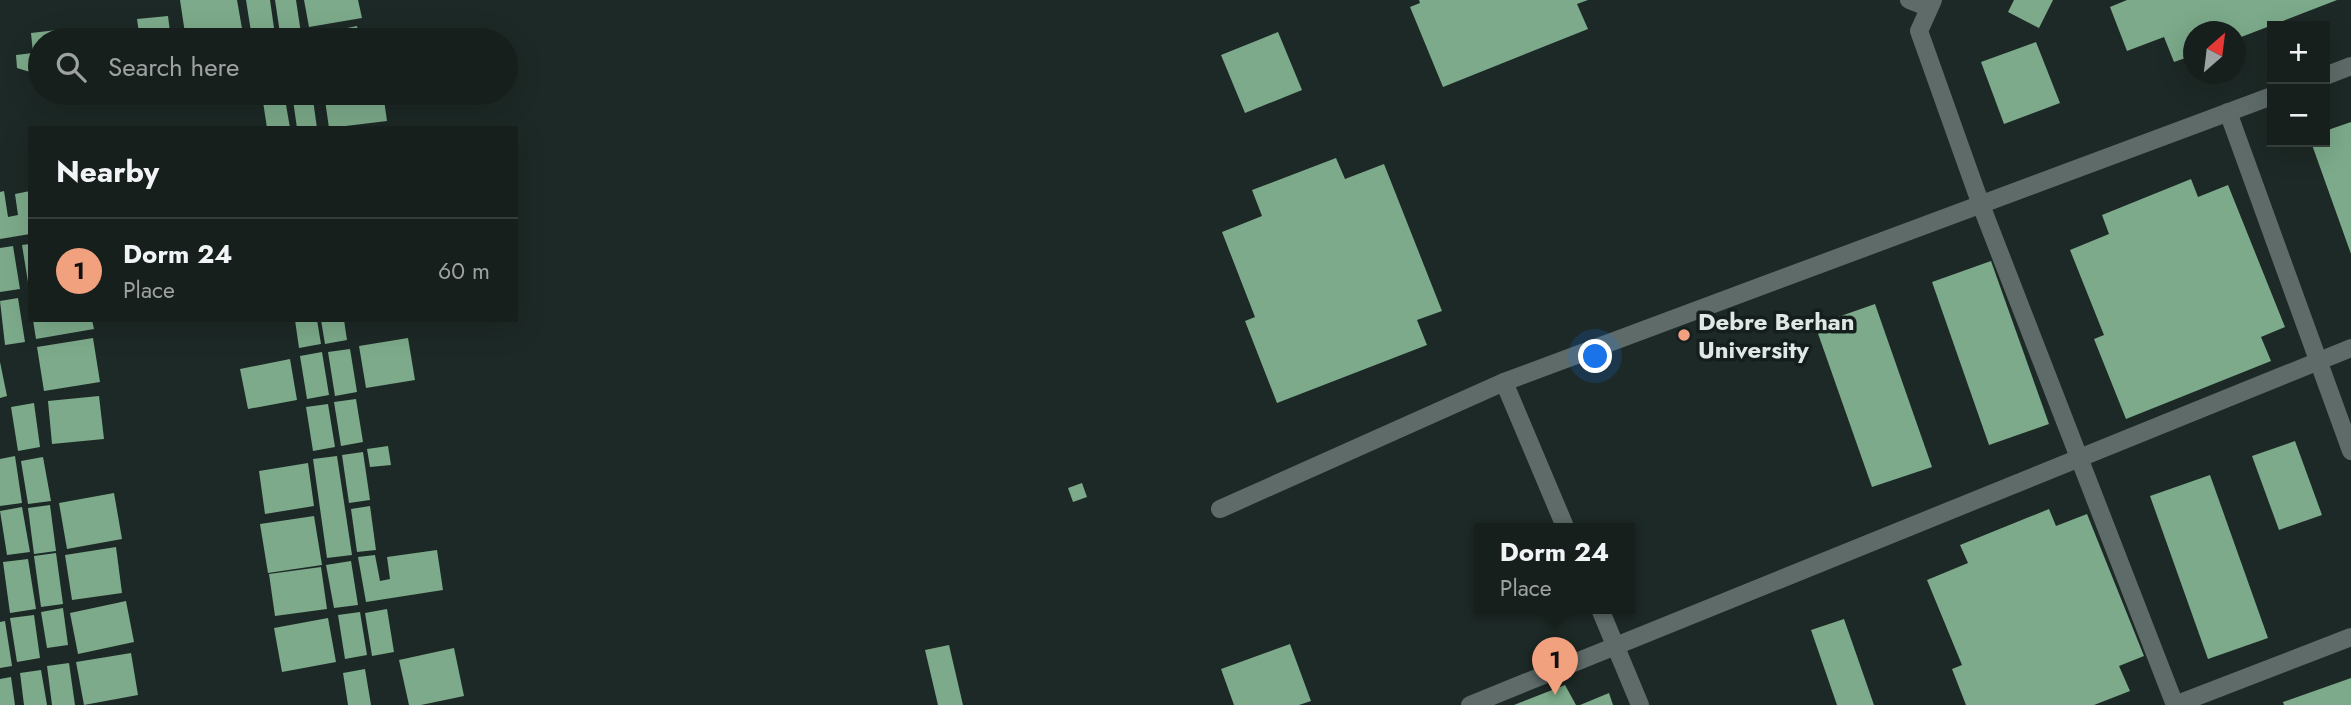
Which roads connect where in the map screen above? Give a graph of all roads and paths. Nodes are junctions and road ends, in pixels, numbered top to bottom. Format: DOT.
graph roads {
  1 [pos="1909,0"];
  2 [pos="1931,4"];
  3 [pos="2351,66"];
  4 [pos="2330,74"];
  5 [pos="2267,98"];
  6 [pos="2228,112"];
  7 [pos="1980,205"];
  8 [pos="2351,348"];
  9 [pos="2318,360"];
  10 [pos="1504,382"];
  11 [pos="2351,451"];
  12 [pos="2079,457"];
  13 [pos="1220,509"];
  14 [pos="1563,523"];
  15 [pos="1602,614"];
  16 [pos="2351,638"];
  17 [pos="1615,646"];
  18 [pos="1470,705"];
  19 [pos="1640,705"];
  20 [pos="2175,705"];
  1 -- 2 [label="lane"];
  2 -- 7 [label="lane"];
  3 -- 4 [label="lane"];
  5 -- 6 [label="lane"];
  6 -- 7 [label="lane"];
  6 -- 9 [label="lane"];
  7 -- 10 [label="lane"];
  7 -- 12 [label="lane"];
  8 -- 9 [label="lane"];
  9 -- 11 [label="lane"];
  9 -- 12 [label="lane"];
  10 -- 13 [label="lane"];
  10 -- 14 [label="lane"];
  12 -- 17 [label="lane"];
  12 -- 20 [label="lane"];
  15 -- 17 [label="lane"];
  16 -- 20 [label="lane"];
  17 -- 18 [label="lane"];
  17 -- 19 [label="lane"];
}
